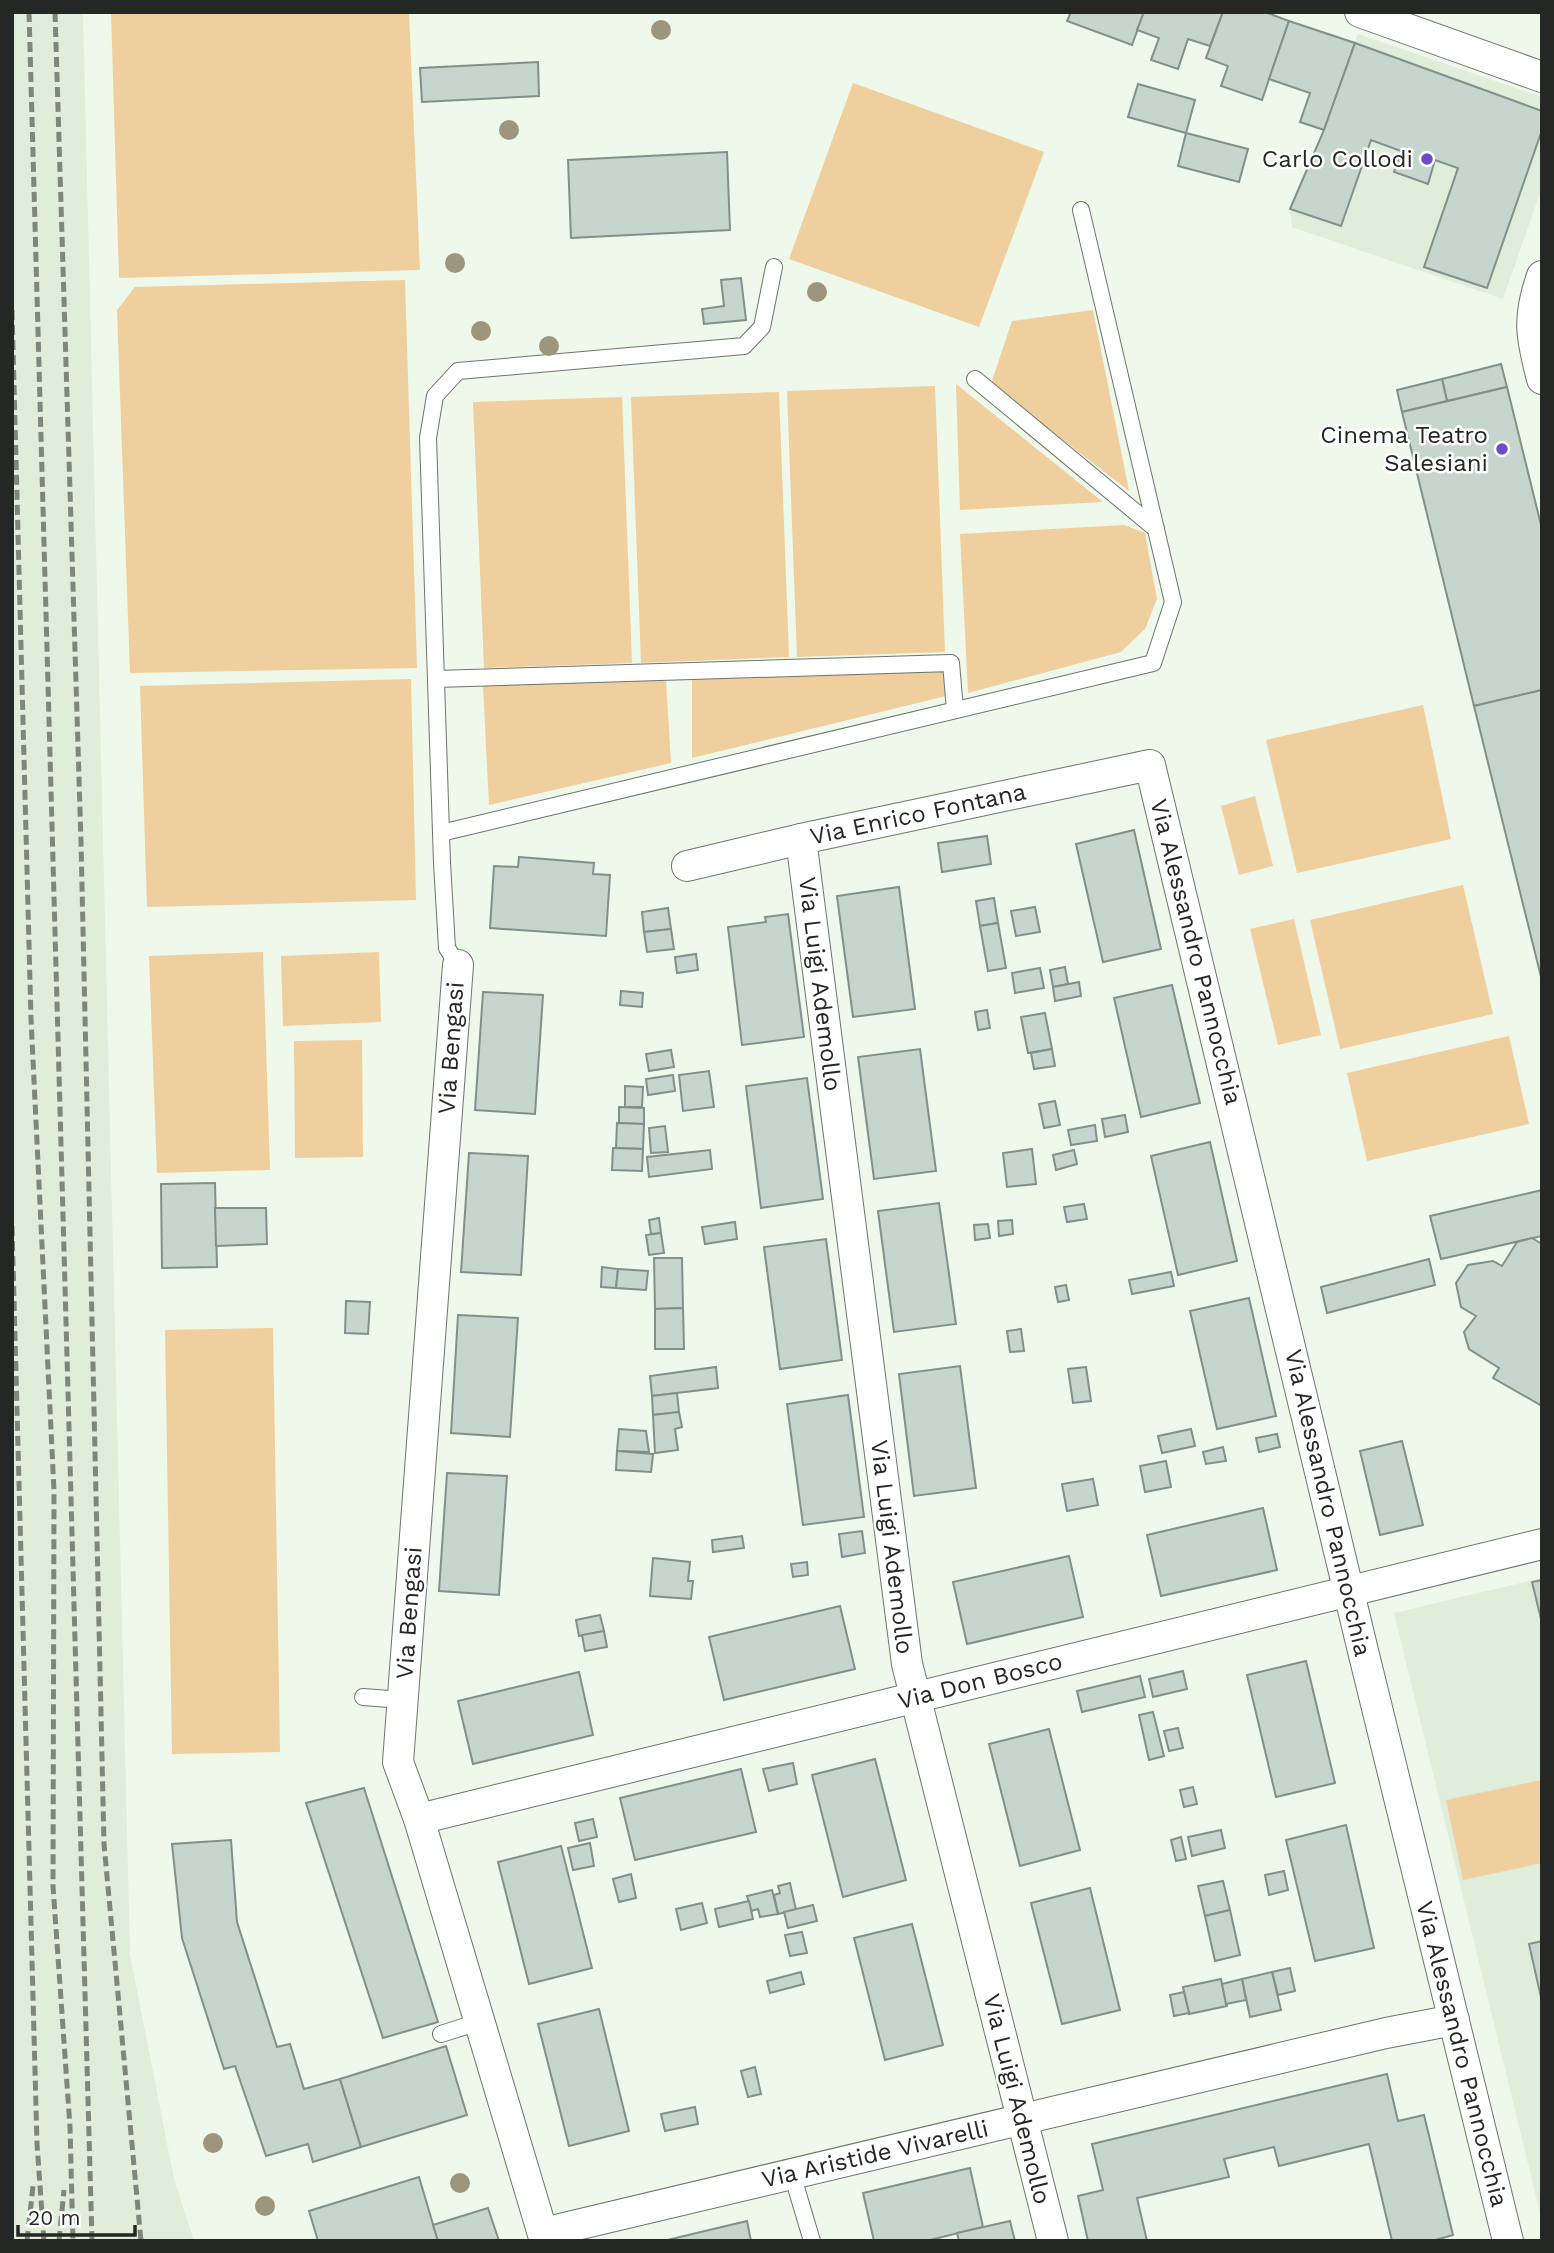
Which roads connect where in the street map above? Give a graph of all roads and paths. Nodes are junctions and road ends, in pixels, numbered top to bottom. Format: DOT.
graph roads {
  1 [pos="1360,12"];
  2 [pos="1542,78"];
  3 [pos="1082,210"];
  4 [pos="774,267"];
  5 [pos="1542,276"];
  6 [pos="975,379"];
  7 [pos="1542,379"];
  8 [pos="1156,529"];
  9 [pos="436,679"];
  10 [pos="955,710"];
  11 [pos="1150,765"];
  12 [pos="441,833"];
  13 [pos="802,839"];
  14 [pos="687,866"];
  15 [pos="458,965"];
  16 [pos="1542,1544"];
  17 [pos="1350,1591"];
  18 [pos="363,1697"];
  19 [pos="916,1697"];
  20 [pos="402,1700"];
  21 [pos="419,1819"];
  22 [pos="1454,2020"];
  23 [pos="480,2022"];
  24 [pos="441,2034"];
  25 [pos="1023,2119"];
  26 [pos="792,2174"];
  27 [pos="544,2237"];
  28 [pos="812,2241"];
  29 [pos="1053,2241"];
  30 [pos="1508,2241"];
  1 -- 2 [label="street"];
  3 -- 8 [label="lane"];
  4 -- 9 [label="lane"];
  5 -- 7 [label="street"];
  6 -- 8 [label="lane"];
  8 -- 10 [label="lane"];
  9 -- 10 [label="lane"];
  9 -- 12 [label="lane"];
  10 -- 12 [label="lane"];
  11 -- 13 [label="street, Via Enrico Fontana"];
  11 -- 17 [label="street, Via Alessandro Pannocchia"];
  12 -- 15 [label="lane"];
  13 -- 14 [label="street, Via Enrico Fontana"];
  13 -- 19 [label="street, Via Luigi Ademollo"];
  15 -- 20 [label="street, Via Bengasi"];
  16 -- 17 [label="street, Via Don Bosco"];
  17 -- 19 [label="street, Via Don Bosco"];
  17 -- 22 [label="street, Via Alessandro Pannocchia"];
  18 -- 20 [label="lane"];
  19 -- 21 [label="street, Via Don Bosco"];
  19 -- 25 [label="street, Via Luigi Ademollo"];
  20 -- 21 [label="street, Via Bengasi"];
  21 -- 23 [label="street, Via Bengasi"];
  22 -- 25 [label="street, Via Aristide Vivarelli"];
  22 -- 30 [label="street, Via Alessandro Pannocchia"];
  23 -- 24 [label="lane"];
  23 -- 27 [label="street, Via Bengasi"];
  25 -- 26 [label="street, Via Aristide Vivarelli"];
  25 -- 29 [label="street, Via Luigi Ademollo"];
  26 -- 27 [label="street, Via Aristide Vivarelli"];
  26 -- 28 [label="lane"];
}
